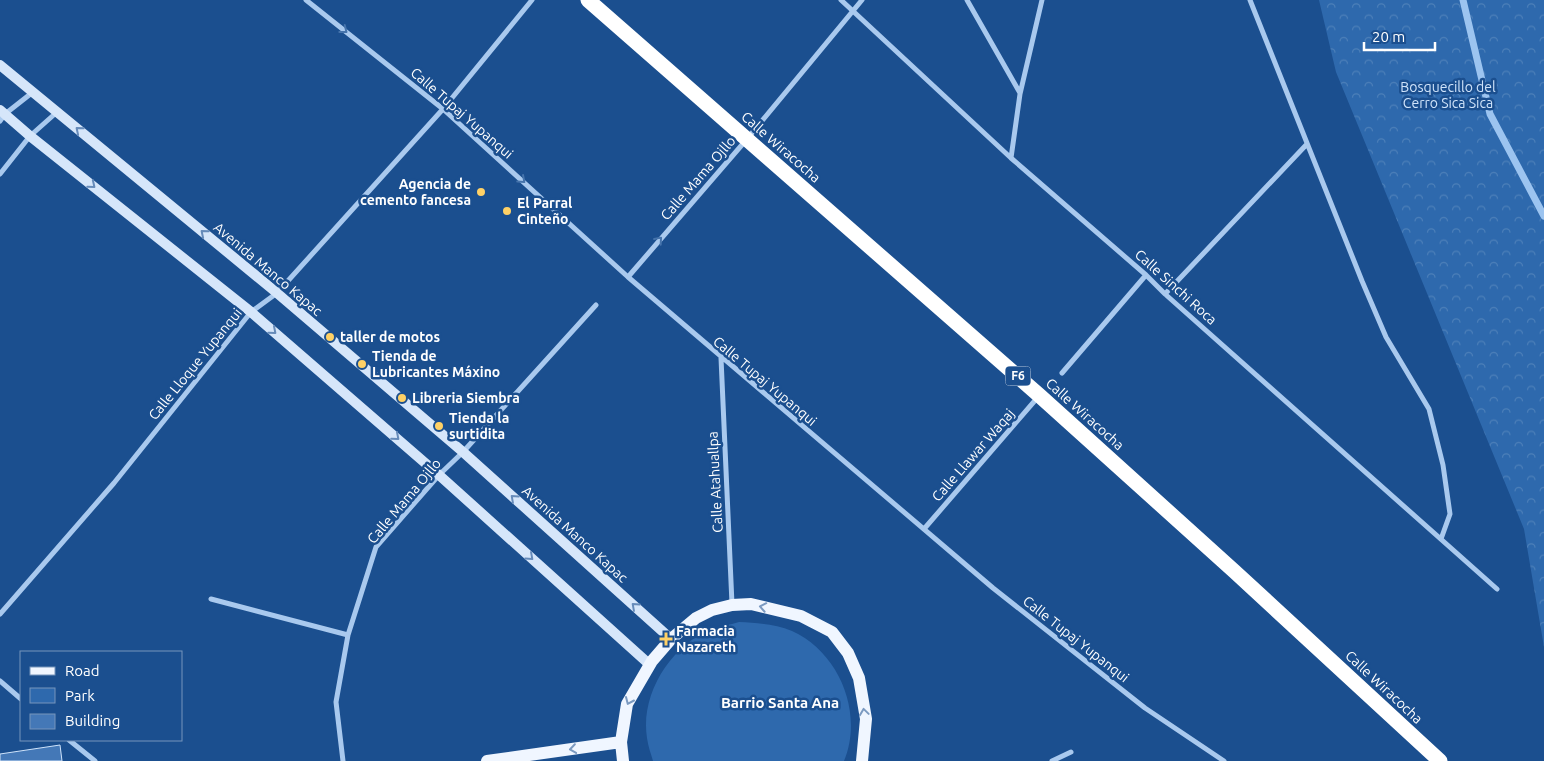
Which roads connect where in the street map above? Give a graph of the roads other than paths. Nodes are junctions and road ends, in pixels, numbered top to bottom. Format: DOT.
graph roads {
  1 [pos="306,0"];
  2 [pos="532,0"];
  3 [pos="588,0"];
  4 [pos="841,0"];
  5 [pos="862,0"];
  6 [pos="967,0"];
  7 [pos="1042,0"];
  8 [pos="1250,0"];
  9 [pos="853,11"];
  10 [pos="0,65"];
  11 [pos="33,92"];
  12 [pos="1020,94"];
  13 [pos="444,109"];
  14 [pos="58,112"];
  15 [pos="2,115"];
  16 [pos="30,136"];
  17 [pos="747,139"];
  18 [pos="1307,144"];
  19 [pos="1011,158"];
  20 [pos="0,174"];
  21 [pos="1146,275"];
  22 [pos="628,277"];
  23 [pos="277,293"];
  24 [pos="1165,294"];
  25 [pos="596,305"];
  26 [pos="251,312"];
  27 [pos="721,358"];
  28 [pos="1062,373"];
  29 [pos="1040,396"];
  30 [pos="463,452"];
  31 [pos="439,474"];
  32 [pos="924,529"];
  33 [pos="1441,539"];
  34 [pos="1497,589"];
  35 [pos="211,599"];
  36 [pos="732,605"];
  37 [pos="0,614"];
  38 [pos="348,635"];
  39 [pos="671,639"];
  40 [pos="649,664"];
  41 [pos="0,681"];
  42 [pos="20,698"];
  43 [pos="70,741"];
  44 [pos="621,742"];
  45 [pos="1071,752"];
  46 [pos="94,761"];
  47 [pos="343,761"];
  48 [pos="487,761"];
  49 [pos="624,761"];
  50 [pos="862,761"];
  51 [pos="1052,761"];
  52 [pos="1224,761"];
  53 [pos="1440,761"];
  1 -- 13 [label="street, Calle Tupaj Yupanqui, one-way"];
  2 -- 13 [label="street, Calle Lloque Yupanqui"];
  3 -- 17 [label="highway, Calle Wiracocha / F6"];
  4 -- 9 [label="street, Calle Sinchi Roca"];
  5 -- 9 [label="street, Calle Mama Ojllo"];
  6 -- 12 [label="street"];
  7 -- 12 [label="street"];
  8 -- 18 [label="street"];
  9 -- 17 [label="street, Calle Mama Ojllo"];
  9 -- 19 [label="street, Calle Sinchi Roca"];
  10 -- 11 [label="main road, Avenida Manco Kapac"];
  11 -- 14 [label="main road, Avenida Manco Kapac"];
  11 -- 15 [label="street"];
  12 -- 19 [label="street"];
  13 -- 22 [label="street, Calle Tupaj Yupanqui, one-way"];
  13 -- 23 [label="street, Calle Lloque Yupanqui"];
  14 -- 16 [label="street"];
  23 -- 14 [label="main road, Avenida Manco Kapac, one-way"];
  15 -- 16 [label="main road"];
  16 -- 20 [label="street"];
  16 -- 26 [label="main road, one-way"];
  22 -- 17 [label="street, Calle Mama Ojllo, one-way"];
  17 -- 29 [label="highway, Calle Wiracocha / F6"];
  18 -- 24 [label="street"];
  18 -- 33 [label="street"];
  19 -- 21 [label="street, Calle Sinchi Roca"];
  21 -- 24 [label="street, Calle Sinchi Roca"];
  21 -- 28 [label="street"];
  22 -- 27 [label="street, Calle Tupaj Yupanqui"];
  23 -- 26 [label="street, Calle Lloque Yupanqui"];
  23 -- 30 [label="main road, Avenida Manco Kapac"];
  24 -- 33 [label="street, Calle Sinchi Roca"];
  25 -- 30 [label="street, Calle Mama Ojllo"];
  26 -- 31 [label="main road, one-way"];
  26 -- 37 [label="street, Calle Lloque Yupanqui"];
  27 -- 32 [label="street, Calle Tupaj Yupanqui"];
  27 -- 36 [label="street, Calle Atahuallpa"];
  29 -- 32 [label="street, Calle Llawar Waqaj"];
  29 -- 53 [label="highway, Calle Wiracocha / F6"];
  30 -- 31 [label="street, Calle Mama Ojllo"];
  39 -- 30 [label="main road, Avenida Manco Kapac, one-way"];
  31 -- 38 [label="street, Calle Mama Ojllo"];
  31 -- 40 [label="main road, one-way"];
  32 -- 52 [label="street, Calle Tupaj Yupanqui"];
  33 -- 34 [label="street, Calle Sinchi Roca"];
  35 -- 38 [label="street"];
  36 -- 39 [label="main road"];
  50 -- 36 [label="main road, one-way"];
  38 -- 47 [label="street, Calle Mama Ojllo"];
  39 -- 40 [label="main road"];
  40 -- 44 [label="main road, one-way"];
  41 -- 42 [label="street"];
  43 -- 46 [label="street"];
  44 -- 48 [label="main road, one-way"];
  44 -- 49 [label="main road"];
  45 -- 51 [label="street"];
}
